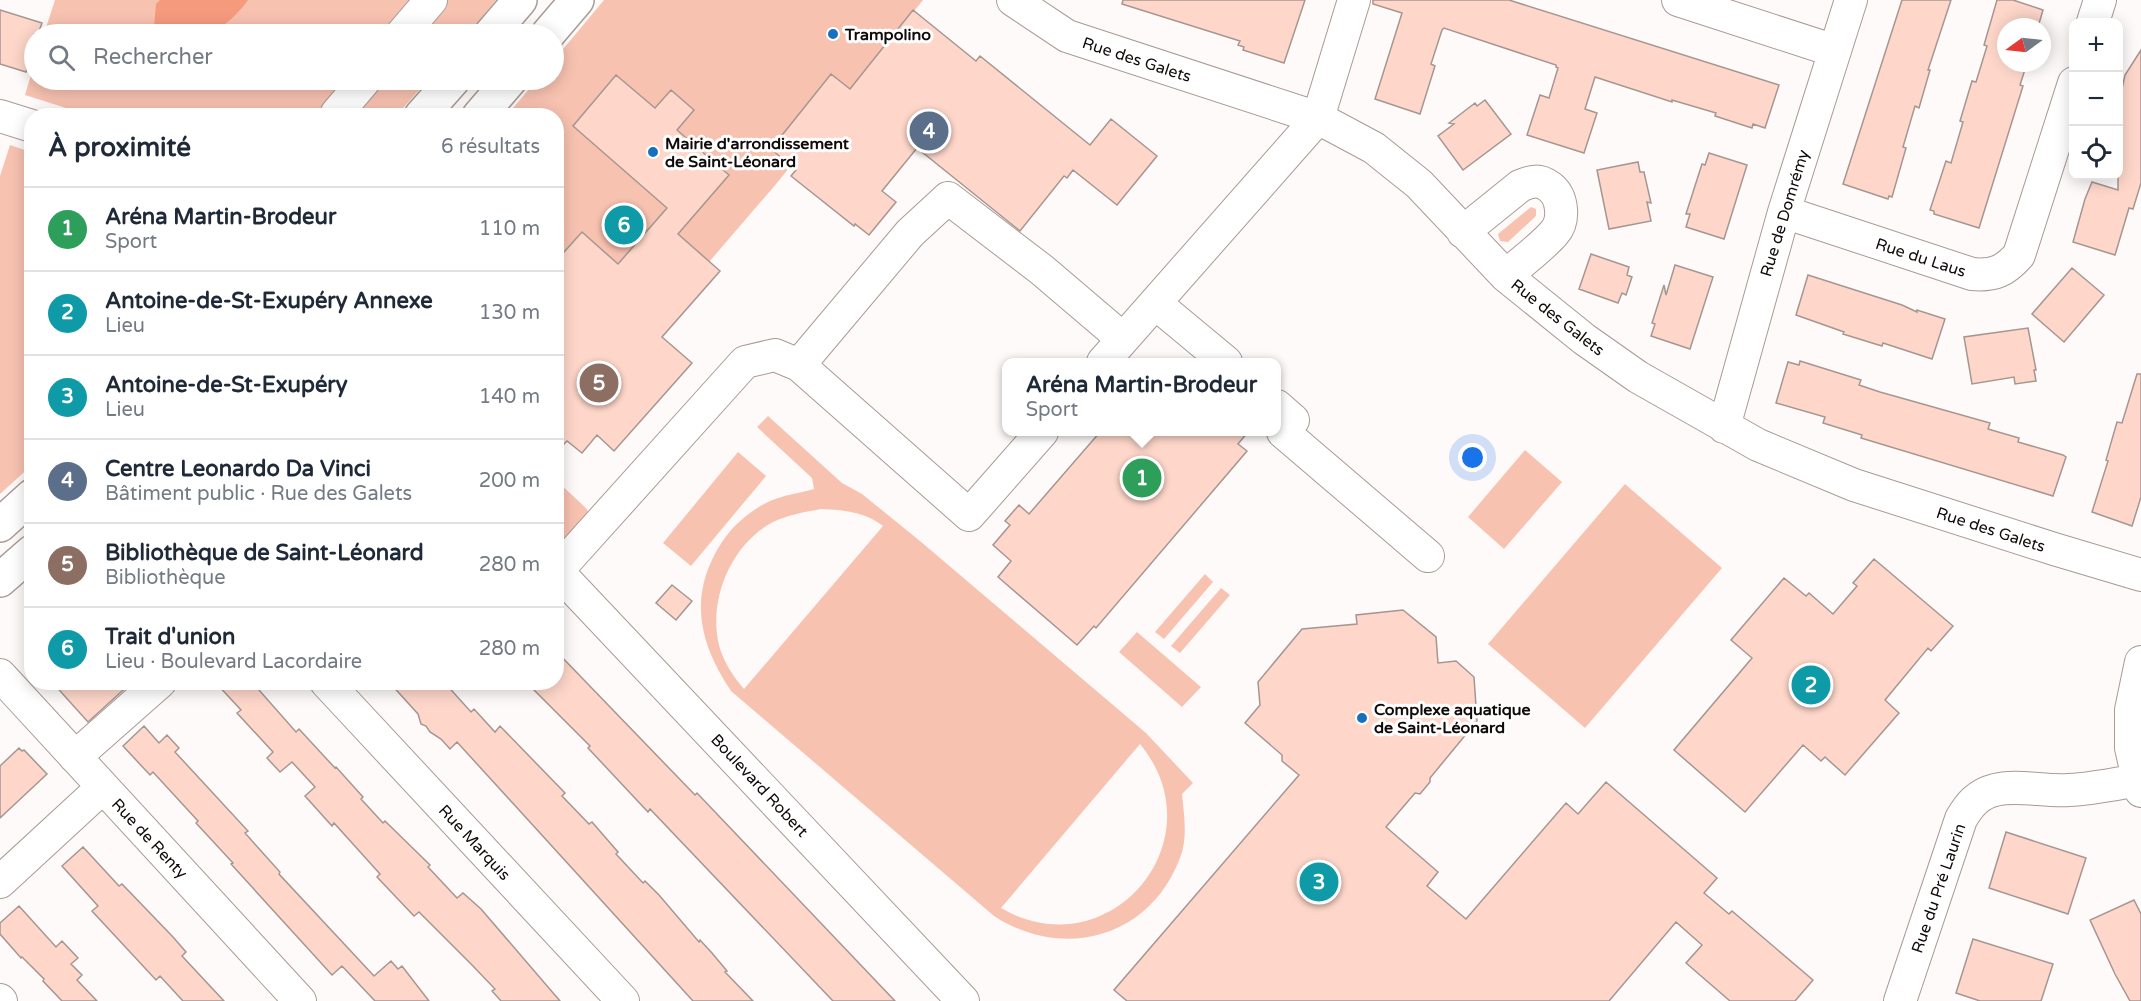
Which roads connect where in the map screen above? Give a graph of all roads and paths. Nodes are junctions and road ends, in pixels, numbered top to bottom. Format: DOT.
graph roads {
  1 [pos="431,0"];
  2 [pos="520,0"];
  3 [pos="577,0"];
  4 [pos="1013,0"];
  5 [pos="1354,0"];
  6 [pos="1678,0"];
  7 [pos="1851,0"];
  8 [pos="2100,0"];
  9 [pos="2094,18"];
  10 [pos="411,24"];
  11 [pos="500,24"];
  12 [pos="557,24"];
  13 [pos="1835,51"];
  14 [pos="357,90"];
  15 [pos="444,90"];
  16 [pos="501,90"];
  17 [pos="2069,96"];
  18 [pos="341,108"];
  19 [pos="428,108"];
  20 [pos="486,108"];
  21 [pos="0,116"];
  22 [pos="1318,118"];
  23 [pos="24,124"];
  24 [pos="1784,212"];
  25 [pos="1464,232"];
  26 [pos="1506,276"];
  27 [pos="1155,303"];
  28 [pos="1123,339"];
  29 [pos="1107,358"];
  30 [pos="1220,358"];
  31 [pos="799,365"];
  32 [pos="1281,410"];
  33 [pos="1724,427"];
  34 [pos="1038,436"];
  35 [pos="24,503"];
  36 [pos="0,525"];
  37 [pos="1428,556"];
  38 [pos="24,559"];
  39 [pos="564,562"];
  40 [pos="2141,575"];
  41 [pos="564,577"];
  42 [pos="0,580"];
  43 [pos="2141,663"];
  44 [pos="0,675"];
  45 [pos="151,690"];
  46 [pos="333,690"];
  47 [pos="75,757"];
  48 [pos="2139,785"];
  49 [pos="103,786"];
  50 [pos="0,882"];
  51 [pos="300,1001"];
  52 [pos="623,1001"];
  53 [pos="963,1001"];
  54 [pos="1900,1001"];
  1 -- 10 [label="street"];
  2 -- 11 [label="main road"];
  3 -- 12 [label="main road"];
  4 -- 22 [label="street, Rue des Galets"];
  5 -- 22 [label="street"];
  6 -- 13 [label="street"];
  7 -- 13 [label="street, Rue de Domrémy"];
  8 -- 9 [label="street"];
  13 -- 24 [label="street, Rue de Domrémy"];
  14 -- 18 [label="street"];
  15 -- 19 [label="main road"];
  16 -- 20 [label="main road"];
  17 -- 24 [label="street, Rue du Laus"];
  21 -- 23 [label="street"];
  22 -- 25 [label="street, Rue des Galets"];
  22 -- 27 [label="street"];
  24 -- 33 [label="street, Rue de Domrémy"];
  25 -- 26 [label="street, Rue des Galets"];
  25 -- 26 [label="street"];
  26 -- 33 [label="street, Rue des Galets"];
  27 -- 28 [label="street"];
  27 -- 30 [label="street"];
  28 -- 29 [label="street"];
  28 -- 31 [label="street"];
  31 -- 34 [label="street"];
  31 -- 39 [label="street"];
  32 -- 37 [label="street"];
  33 -- 40 [label="street, Rue des Galets"];
  35 -- 36 [label="main road"];
  38 -- 42 [label="main road"];
  41 -- 53 [label="street, Boulevard Robert"];
  43 -- 48 [label="street"];
  44 -- 47 [label="street, Rue de Renty"];
  45 -- 47 [label="street"];
  46 -- 52 [label="street, Rue Marquis"];
  47 -- 49 [label="street, Rue de Renty"];
  48 -- 54 [label="street, Rue du Pré Laurin"];
  49 -- 50 [label="street"];
  49 -- 51 [label="street, Rue de Renty"];
}
